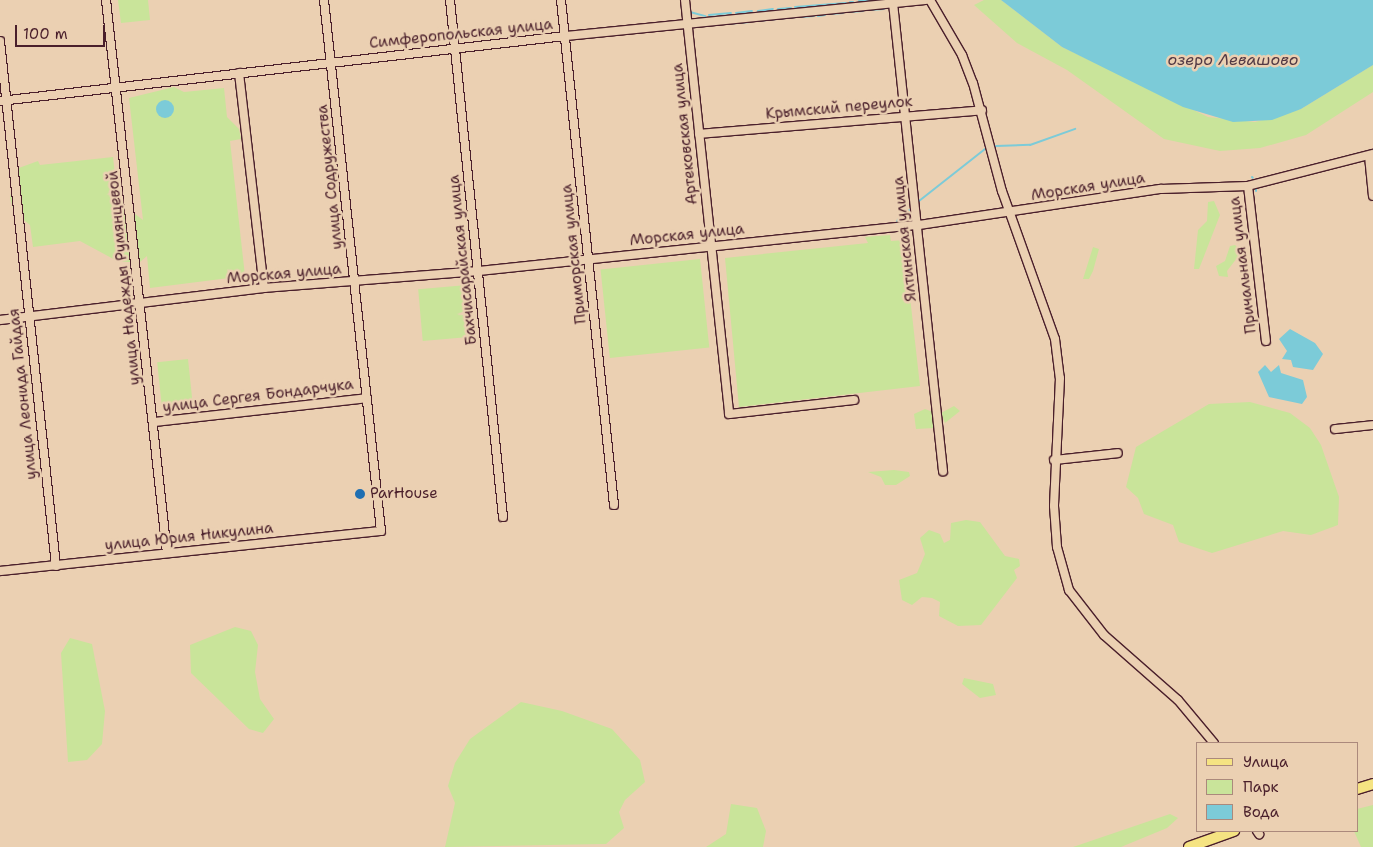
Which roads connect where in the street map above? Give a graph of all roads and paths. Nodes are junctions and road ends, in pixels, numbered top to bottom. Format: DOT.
graph roads {
  1 [pos="106,0"];
  2 [pos="324,0"];
  3 [pos="450,0"];
  4 [pos="561,0"];
  5 [pos="685,0"];
  6 [pos="926,0"];
  7 [pos="930,0"];
  8 [pos="893,3"];
  9 [pos="687,23"];
  10 [pos="565,36"];
  11 [pos="0,41"];
  12 [pos="455,49"];
  13 [pos="330,62"];
  14 [pos="239,73"];
  15 [pos="116,86"];
  16 [pos="3,101"];
  17 [pos="982,110"];
  18 [pos="904,116"];
  19 [pos="700,134"];
  20 [pos="1371,155"];
  21 [pos="1248,186"];
  22 [pos="1373,196"];
  23 [pos="1010,214"];
  24 [pos="919,225"];
  25 [pos="711,247"];
  26 [pos="589,259"];
  27 [pos="478,271"];
  28 [pos="355,282"];
  29 [pos="264,288"];
  30 [pos="140,302"];
  31 [pos="29,317"];
  32 [pos="0,320"];
  33 [pos="1266,341"];
  34 [pos="367,398"];
  35 [pos="854,400"];
  36 [pos="154,422"];
  37 [pos="1373,426"];
  38 [pos="1335,429"];
  39 [pos="1118,453"];
  40 [pos="1054,460"];
  41 [pos="943,471"];
  42 [pos="614,505"];
  43 [pos="503,517"];
  44 [pos="381,531"];
  45 [pos="167,553"];
  46 [pos="56,566"];
  47 [pos="0,571"];
  48 [pos="1213,742"];
  49 [pos="1373,784"];
  50 [pos="1358,789"];
  51 [pos="1231,832"];
  52 [pos="1189,847"];
  1 -- 15 [label="street, улица Надежды Румянцевой"];
  2 -- 13 [label="street, улица Содружества"];
  3 -- 12 [label="street, Бахчисарайская улица"];
  4 -- 10 [label="street, Приморская улица"];
  5 -- 9 [label="street, Артековская улица"];
  6 -- 8 [label="street, Симферопольская улица"];
  7 -- 17 [label="street"];
  8 -- 9 [label="street, Симферопольская улица"];
  8 -- 18 [label="street, Ялтинская улица"];
  9 -- 10 [label="street, Симферопольская улица"];
  9 -- 19 [label="street, Артековская улица"];
  10 -- 12 [label="street, Симферопольская улица"];
  10 -- 26 [label="street, Приморская улица"];
  11 -- 16 [label="street, улица Леонида Гайдая"];
  12 -- 13 [label="street, Симферопольская улица"];
  12 -- 27 [label="street, Бахчисарайская улица"];
  13 -- 14 [label="street, Симферопольская улица"];
  13 -- 28 [label="street, улица Содружества"];
  14 -- 15 [label="street, Симферопольская улица"];
  14 -- 29 [label="street"];
  15 -- 16 [label="street, Симферопольская улица"];
  15 -- 30 [label="street, улица Надежды Румянцевой"];
  16 -- 31 [label="street, улица Леонида Гайдая"];
  17 -- 18 [label="street, Крымский переулок"];
  17 -- 23 [label="street"];
  18 -- 19 [label="street, Крымский переулок"];
  18 -- 24 [label="street, Ялтинская улица"];
  19 -- 25 [label="street, Артековская улица"];
  20 -- 21 [label="street, Морская улица"];
  20 -- 22 [label="street"];
  21 -- 23 [label="street, Морская улица"];
  21 -- 33 [label="street, Причальная улица"];
  23 -- 24 [label="street, Морская улица"];
  23 -- 40 [label="street"];
  24 -- 25 [label="street, Морская улица"];
  24 -- 41 [label="street, Ялтинская улица"];
  25 -- 26 [label="street, Морская улица"];
  25 -- 35 [label="street, Артековская улица"];
  26 -- 27 [label="street, Морская улица"];
  26 -- 42 [label="street, Приморская улица"];
  27 -- 28 [label="street, Морская улица"];
  27 -- 43 [label="street, Бахчисарайская улица"];
  28 -- 29 [label="street, Морская улица"];
  28 -- 34 [label="street, улица Содружества"];
  29 -- 30 [label="street, Морская улица"];
  30 -- 31 [label="street, Морская улица"];
  30 -- 36 [label="street, улица Надежды Румянцевой"];
  31 -- 32 [label="street, Морская улица"];
  31 -- 46 [label="street, улица Леонида Гайдая"];
  34 -- 36 [label="street, улица Сергея Бондарчука"];
  34 -- 44 [label="street, улица Содружества"];
  36 -- 45 [label="street, улица Надежды Румянцевой"];
  37 -- 38 [label="street"];
  39 -- 40 [label="street"];
  40 -- 48 [label="street"];
  44 -- 45 [label="street, улица Юрия Никулина"];
  45 -- 46 [label="street, улица Юрия Никулина"];
  46 -- 47 [label="street, улица Юрия Никулина"];
  49 -- 50 [label="main road"];
  51 -- 52 [label="main road"];
}
